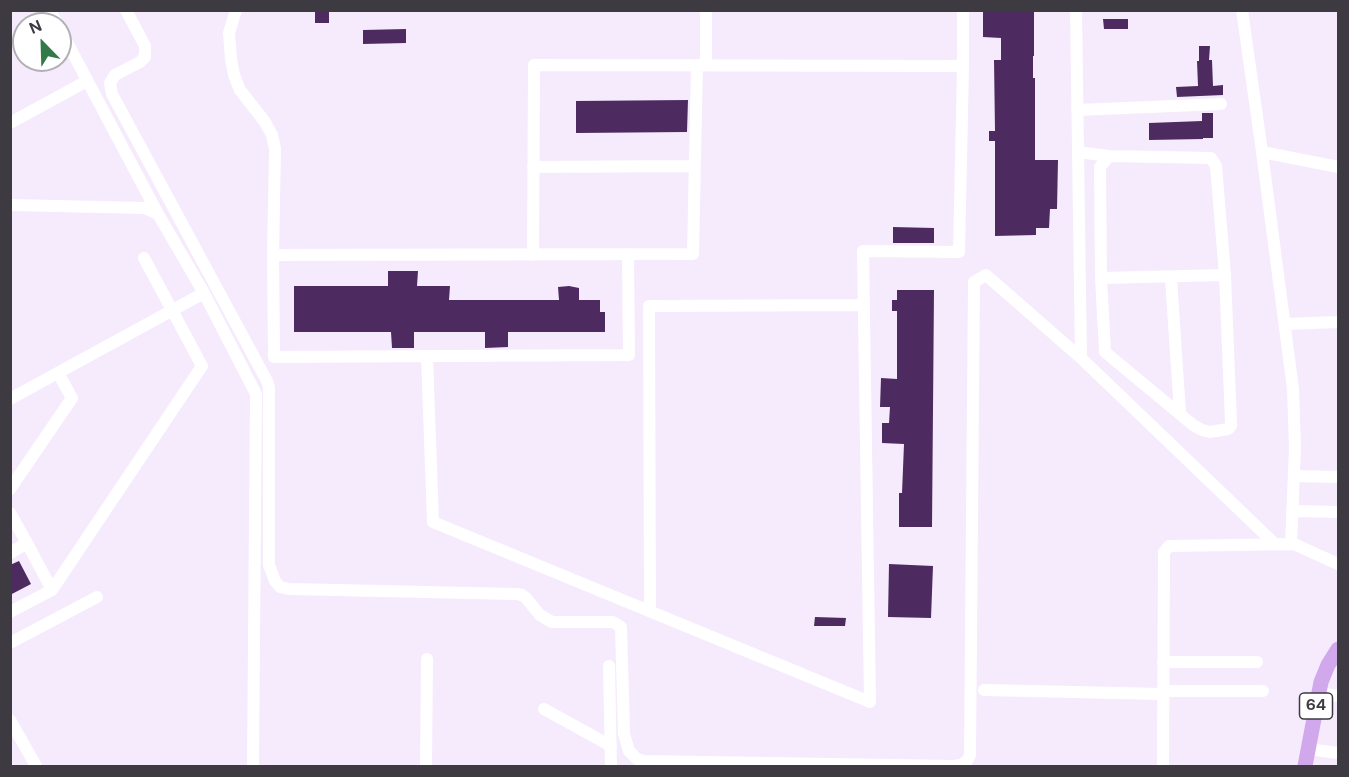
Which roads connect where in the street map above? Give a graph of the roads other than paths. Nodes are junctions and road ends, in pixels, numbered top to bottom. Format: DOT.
graph roads {
  1 [pos="126,10"];
  2 [pos="236,10"];
  3 [pos="706,10"];
  4 [pos="963,10"];
  5 [pos="1076,10"];
  6 [pos="1242,10"];
  7 [pos="72,52"];
  8 [pos="702,65"];
  9 [pos="963,66"];
  10 [pos="87,81"];
  11 [pos="1221,104"];
  12 [pos="1077,110"];
  13 [pos="10,123"];
  14 [pos="1078,152"];
  15 [pos="1262,152"];
  16 [pos="1109,156"];
  17 [pos="695,166"];
  18 [pos="533,167"];
  19 [pos="1338,167"];
  20 [pos="10,205"];
  21 [pos="158,214"];
  22 [pos="273,255"];
  23 [pos="533,255"];
  24 [pos="628,255"];
  25 [pos="144,258"];
  26 [pos="1225,275"];
  27 [pos="1101,278"];
  28 [pos="1171,278"];
  29 [pos="204,293"];
  30 [pos="864,305"];
  31 [pos="172,311"];
  32 [pos="1338,322"];
  33 [pos="1285,324"];
  34 [pos="427,356"];
  35 [pos="1081,358"];
  36 [pos="58,373"];
  37 [pos="10,399"];
  38 [pos="1180,413"];
  39 [pos="1294,476"];
  40 [pos="1338,477"];
  41 [pos="10,489"];
  42 [pos="1292,511"];
  43 [pos="1338,512"];
  44 [pos="10,513"];
  45 [pos="27,543"];
  46 [pos="1275,544"];
  47 [pos="1291,544"];
  48 [pos="10,549"];
  49 [pos="1338,564"];
  50 [pos="52,590"];
  51 [pos="97,597"];
  52 [pos="650,611"];
  53 [pos="10,612"];
  54 [pos="10,643"];
  55 [pos="1338,649"];
  56 [pos="427,659"];
  57 [pos="1163,662"];
  58 [pos="1257,662"];
  59 [pos="609,666"];
  60 [pos="1333,666"];
  61 [pos="984,690"];
  62 [pos="1163,692"];
  63 [pos="1263,692"];
  64 [pos="1318,693"];
  65 [pos="1338,696"];
  66 [pos="544,709"];
  67 [pos="10,720"];
  68 [pos="611,746"];
  69 [pos="1308,750"];
  70 [pos="1338,753"];
  71 [pos="36,766"];
  72 [pos="253,766"];
  73 [pos="258,766"];
  74 [pos="426,766"];
  75 [pos="611,766"];
  76 [pos="1163,766"];
  77 [pos="1305,766"];
  1 -- 35 [label="street"];
  2 -- 22 [label="street"];
  3 -- 8 [label="street"];
  4 -- 9 [label="street"];
  5 -- 12 [label="street"];
  6 -- 15 [label="street"];
  7 -- 10 [label="street"];
  8 -- 9 [label="street"];
  8 -- 17 [label="street"];
  8 -- 18 [label="street"];
  9 -- 30 [label="street"];
  10 -- 13 [label="street"];
  10 -- 21 [label="street"];
  11 -- 12 [label="street"];
  12 -- 14 [label="street"];
  14 -- 16 [label="street"];
  14 -- 35 [label="street"];
  15 -- 19 [label="street"];
  15 -- 33 [label="street"];
  16 -- 26 [label="street"];
  16 -- 27 [label="street"];
  17 -- 18 [label="street"];
  17 -- 24 [label="street"];
  18 -- 23 [label="street"];
  20 -- 21 [label="street"];
  21 -- 29 [label="street"];
  22 -- 23 [label="street"];
  22 -- 34 [label="street"];
  23 -- 24 [label="street"];
  24 -- 34 [label="street"];
  25 -- 31 [label="street"];
  26 -- 28 [label="street"];
  26 -- 38 [label="street"];
  27 -- 28 [label="street"];
  27 -- 38 [label="street"];
  28 -- 38 [label="street"];
  29 -- 31 [label="street"];
  29 -- 72 [label="street"];
  30 -- 52 [label="street"];
  30 -- 52 [label="street"];
  31 -- 36 [label="street"];
  31 -- 50 [label="street"];
  32 -- 33 [label="street"];
  33 -- 39 [label="street"];
  34 -- 52 [label="street"];
  35 -- 46 [label="street"];
  36 -- 37 [label="street"];
  36 -- 41 [label="street"];
  39 -- 40 [label="street"];
  39 -- 42 [label="street"];
  42 -- 43 [label="street"];
  42 -- 47 [label="street"];
  44 -- 45 [label="street"];
  45 -- 48 [label="street"];
  45 -- 50 [label="street"];
  46 -- 47 [label="street"];
  46 -- 57 [label="street"];
  47 -- 49 [label="street"];
  50 -- 53 [label="street"];
  51 -- 54 [label="street"];
  55 -- 60 [label="main road, 64"];
  56 -- 74 [label="street"];
  57 -- 58 [label="street"];
  57 -- 62 [label="street"];
  59 -- 68 [label="street"];
  60 -- 64 [label="main road, 64"];
  61 -- 62 [label="street"];
  62 -- 63 [label="street"];
  62 -- 76 [label="street"];
  64 -- 65 [label="street"];
  64 -- 69 [label="main road, 64"];
  66 -- 68 [label="street"];
  67 -- 71 [label="street"];
  68 -- 75 [label="street"];
  69 -- 70 [label="street"];
  69 -- 77 [label="main road, 64"];
  72 -- 73 [label="street"];
}
